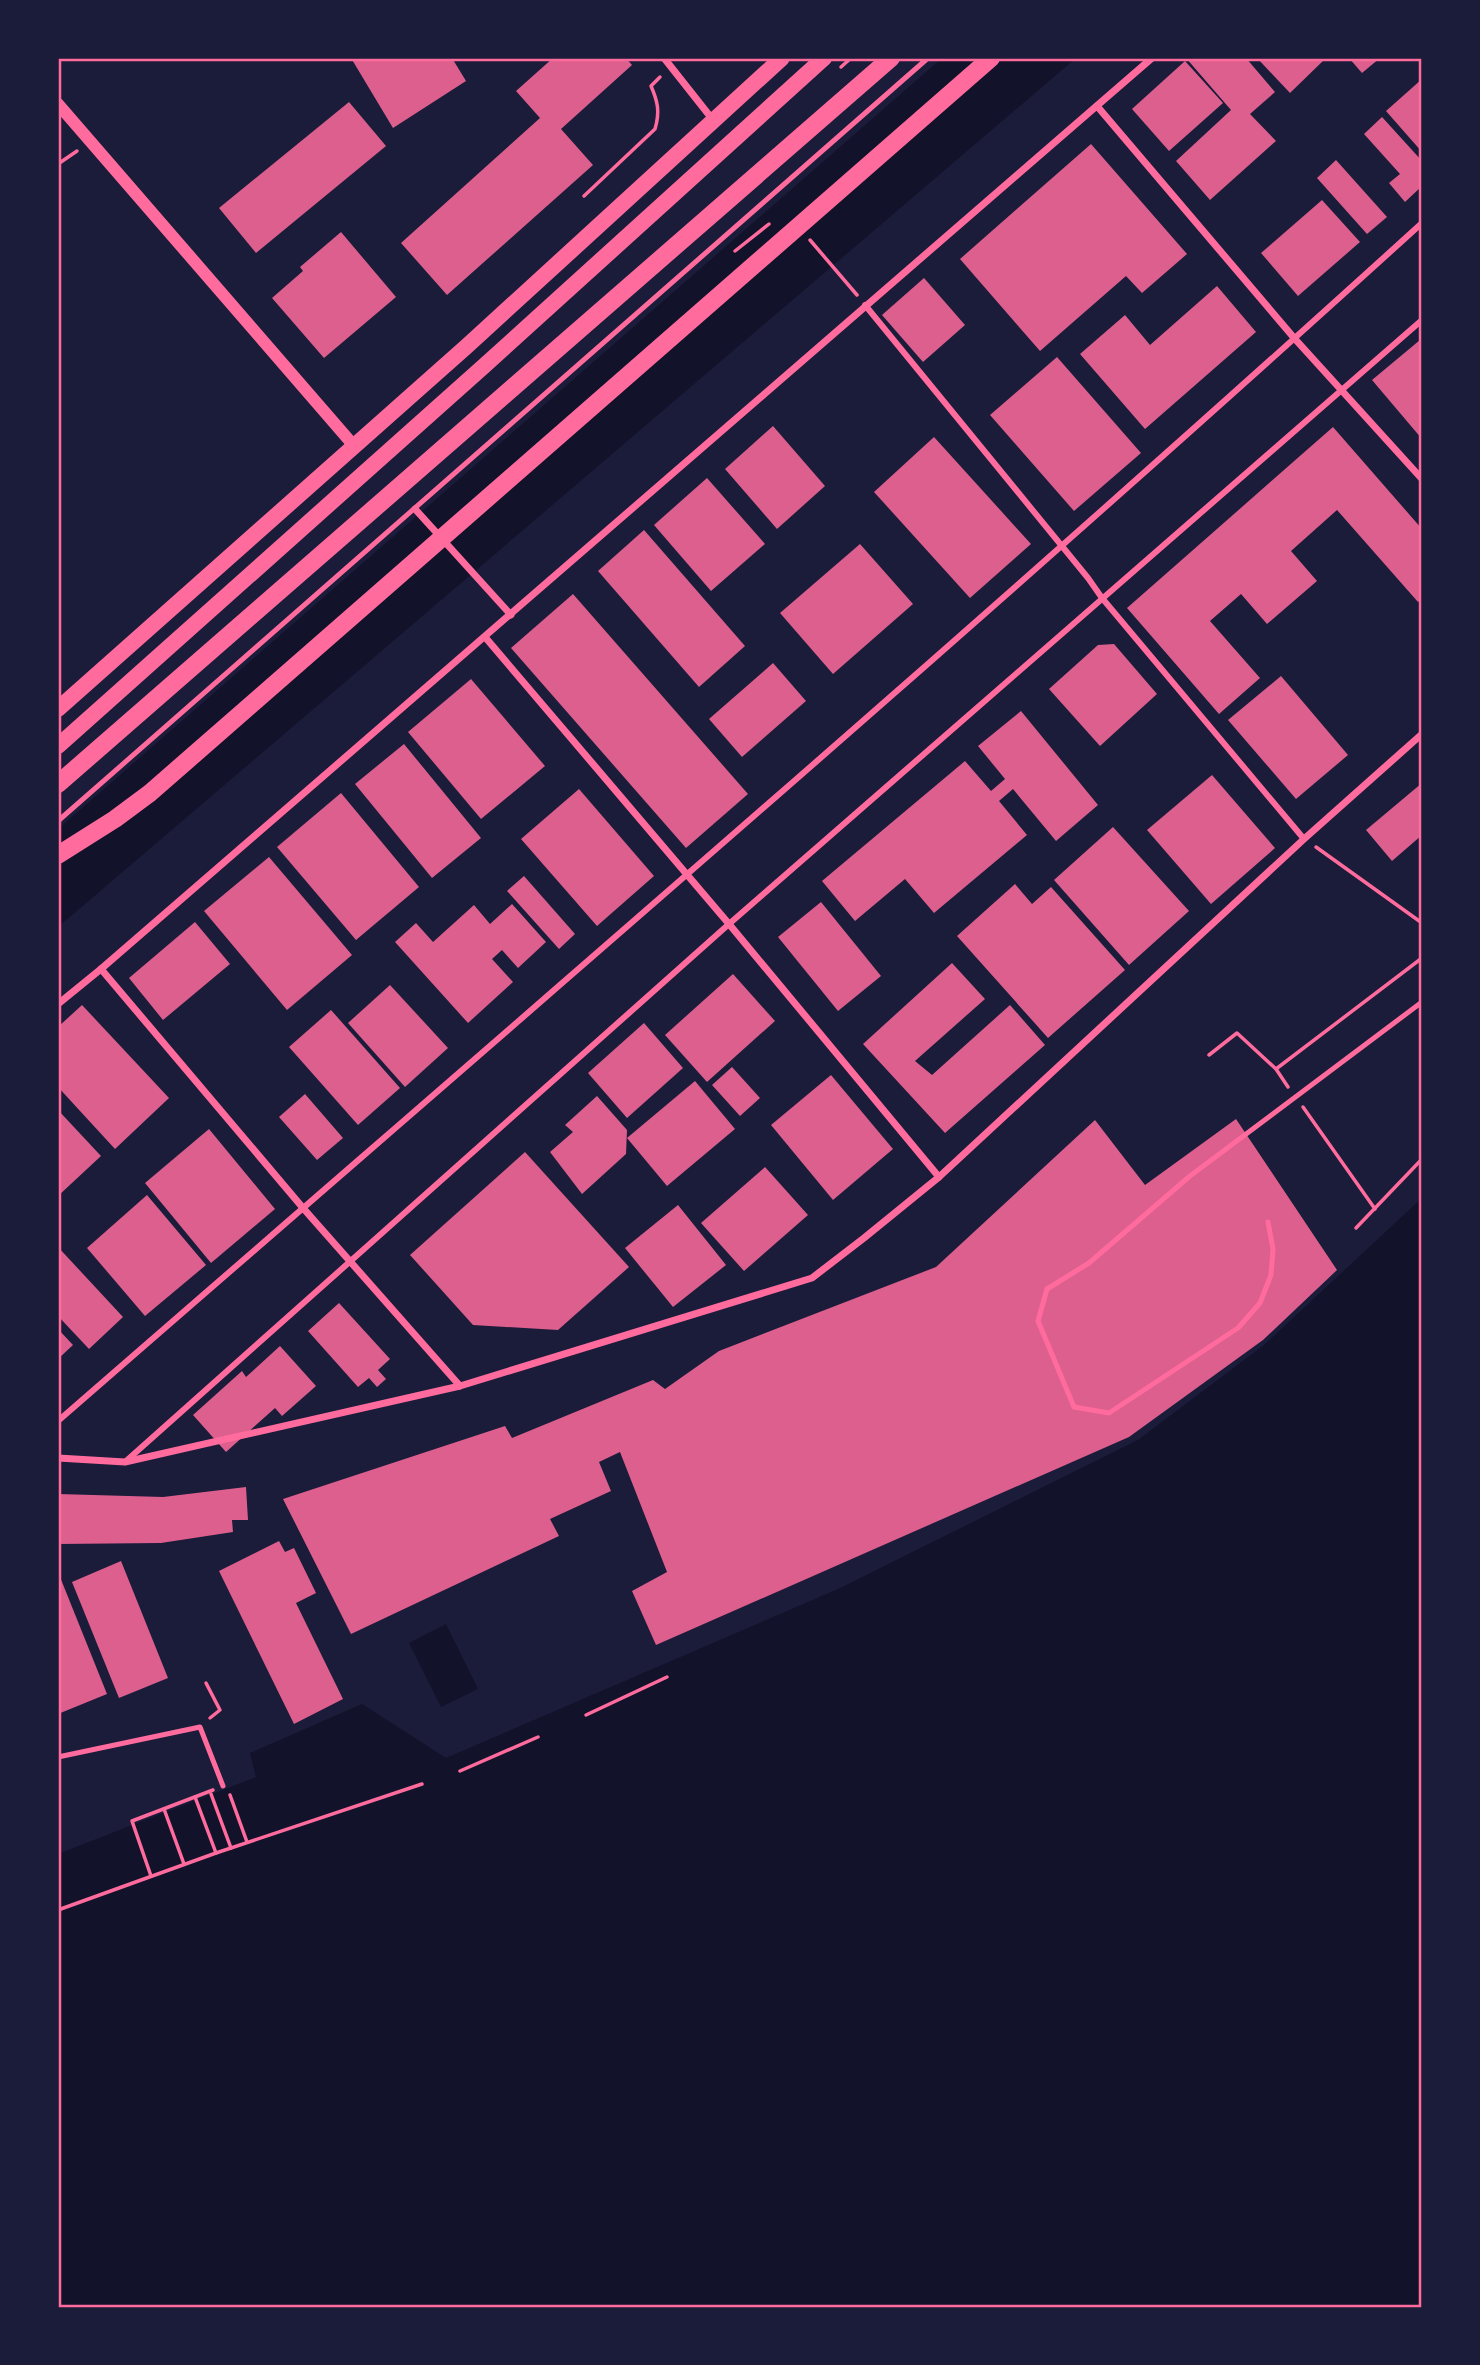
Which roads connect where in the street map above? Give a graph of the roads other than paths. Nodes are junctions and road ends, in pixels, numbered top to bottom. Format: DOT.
graph roads {
  1 [pos="664,58"];
  2 [pos="782,58"];
  3 [pos="824,58"];
  4 [pos="891,58"];
  5 [pos="928,58"];
  6 [pos="991,58"];
  7 [pos="1152,58"];
  8 [pos="58,104"];
  9 [pos="1097,106"];
  10 [pos="713,120"];
  11 [pos="1422,223"];
  12 [pos="866,306"];
  13 [pos="1422,320"];
  14 [pos="1295,339"];
  15 [pos="1342,391"];
  16 [pos="355,447"];
  17 [pos="1422,479"];
  18 [pos="416,510"];
  19 [pos="1061,545"];
  20 [pos="1102,598"];
  21 [pos="512,615"];
  22 [pos="485,638"];
  23 [pos="58,709"];
  24 [pos="1422,734"];
  25 [pos="58,746"];
  26 [pos="58,784"];
  27 [pos="58,821"];
  28 [pos="1304,839"];
  29 [pos="58,855"];
  30 [pos="687,875"];
  31 [pos="729,924"];
  32 [pos="102,969"];
  33 [pos="1422,1002"];
  34 [pos="58,1004"];
  35 [pos="939,1177"];
  36 [pos="303,1208"];
  37 [pos="1268,1222"];
  38 [pos="350,1261"];
  39 [pos="460,1386"];
  40 [pos="58,1421"];
  41 [pos="58,1458"];
  42 [pos="125,1462"];
  43 [pos="58,1757"];
  44 [pos="225,1787"];
  1 -- 10 [label="street"];
  2 -- 10 [label="main road"];
  3 -- 25 [label="main road"];
  4 -- 26 [label="highway"];
  5 -- 18 [label="lane"];
  6 -- 29 [label="highway"];
  7 -- 9 [label="street"];
  8 -- 16 [label="street"];
  9 -- 12 [label="street"];
  9 -- 14 [label="street"];
  10 -- 16 [label="main road"];
  11 -- 14 [label="street"];
  12 -- 19 [label="street"];
  12 -- 21 [label="street"];
  13 -- 15 [label="street"];
  14 -- 15 [label="street"];
  14 -- 19 [label="street"];
  15 -- 17 [label="street"];
  15 -- 20 [label="street"];
  16 -- 23 [label="main road"];
  18 -- 21 [label="street"];
  18 -- 27 [label="lane"];
  19 -- 20 [label="street"];
  19 -- 30 [label="street"];
  20 -- 28 [label="street"];
  20 -- 31 [label="street"];
  21 -- 22 [label="street"];
  22 -- 30 [label="street"];
  22 -- 32 [label="street"];
  24 -- 28 [label="street"];
  28 -- 35 [label="street"];
  30 -- 31 [label="street"];
  30 -- 36 [label="street"];
  31 -- 35 [label="street"];
  31 -- 38 [label="street"];
  32 -- 34 [label="street"];
  32 -- 36 [label="street"];
  33 -- 37 [label="lane"];
  35 -- 39 [label="street"];
  36 -- 38 [label="street"];
  36 -- 40 [label="street"];
  38 -- 39 [label="street"];
  38 -- 42 [label="street"];
  39 -- 42 [label="street"];
  41 -- 42 [label="street"];
  43 -- 44 [label="lane"];
}
